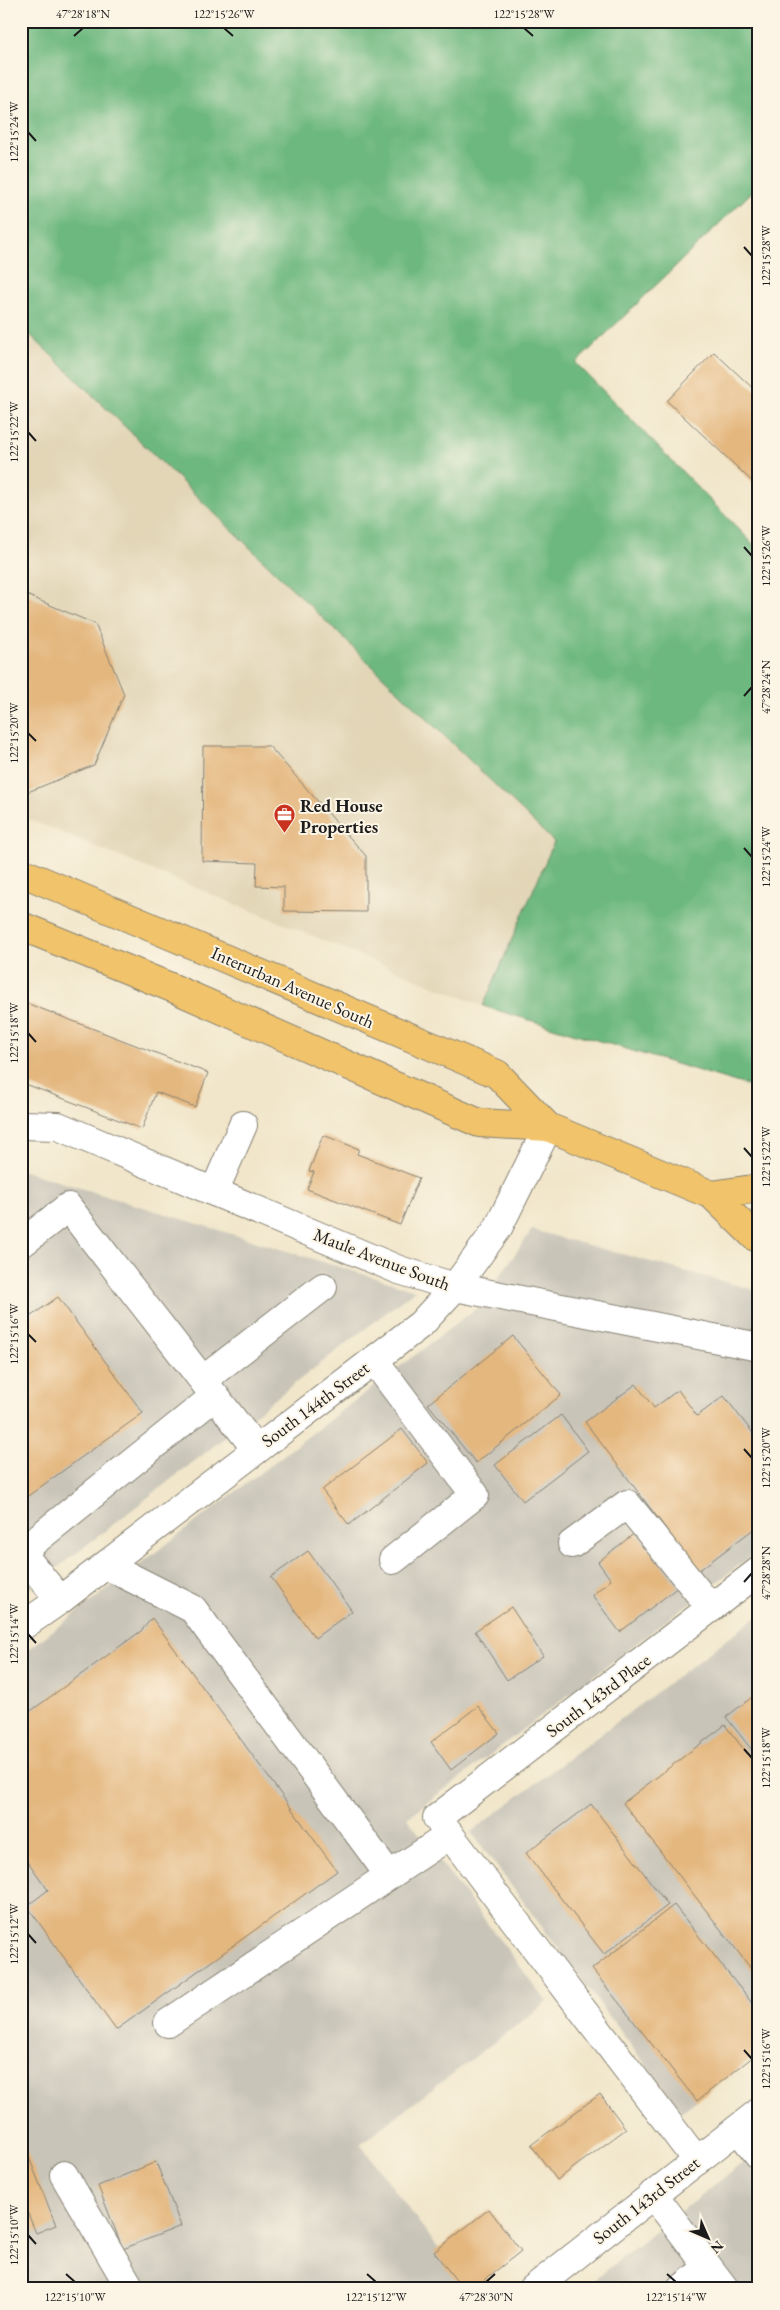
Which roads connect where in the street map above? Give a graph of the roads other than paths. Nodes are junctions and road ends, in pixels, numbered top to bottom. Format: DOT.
graph roads {
  1 [pos="21,872"];
  2 [pos="21,926"];
  3 [pos="21,1125"];
  4 [pos="243,1125"];
  5 [pos="548,1127"];
  6 [pos="759,1188"];
  7 [pos="214,1192"];
  8 [pos="712,1195"];
  9 [pos="759,1238"];
  10 [pos="21,1244"];
  11 [pos="323,1287"];
  12 [pos="455,1287"];
  13 [pos="759,1347"];
  14 [pos="374,1360"];
  15 [pos="209,1388"];
  16 [pos="256,1449"];
  17 [pos="572,1544"];
  18 [pos="393,1560"];
  19 [pos="106,1565"];
  20 [pos="759,1571"];
  21 [pos="60,1600"];
  22 [pos="711,1608"];
  23 [pos="21,1626"];
  24 [pos="443,1826"];
  25 [pos="390,1875"];
  26 [pos="168,2023"];
  27 [pos="759,2112"];
  28 [pos="738,2129"];
  29 [pos="759,2155"];
  30 [pos="697,2161"];
  31 [pos="64,2175"];
  32 [pos="654,2194"];
  33 [pos="708,2267"];
  34 [pos="130,2289"];
  35 [pos="533,2289"];
  36 [pos="681,2289"];
  37 [pos="724,2289"];
  1 -- 5 [label="main road, Interurban Avenue South"];
  2 -- 5 [label="main road, Interurban Avenue South"];
  3 -- 7 [label="street, Maule Avenue South"];
  4 -- 7 [label="street"];
  5 -- 8 [label="main road, Interurban Avenue South"];
  5 -- 12 [label="street, South 144th Street"];
  6 -- 8 [label="main road"];
  7 -- 12 [label="street, Maule Avenue South"];
  8 -- 9 [label="main road, Interurban Avenue South"];
  10 -- 15 [label="street"];
  11 -- 15 [label="street"];
  12 -- 13 [label="street, Maule Avenue South"];
  12 -- 14 [label="street, South 144th Street"];
  14 -- 16 [label="street, South 144th Street"];
  14 -- 18 [label="street"];
  15 -- 16 [label="street"];
  15 -- 21 [label="street"];
  16 -- 19 [label="street, South 144th Street"];
  17 -- 22 [label="street"];
  19 -- 21 [label="street, South 144th Street"];
  19 -- 25 [label="street"];
  20 -- 22 [label="street, South 143rd Place"];
  21 -- 23 [label="street, South 144th Street"];
  22 -- 24 [label="street, South 143rd Place"];
  24 -- 25 [label="street, South 143rd Place"];
  24 -- 30 [label="street"];
  25 -- 26 [label="street, South 143rd Place"];
  27 -- 28 [label="street, South 143rd Street"];
  28 -- 29 [label="street"];
  28 -- 30 [label="street, South 143rd Street"];
  30 -- 32 [label="street, South 143rd Street"];
  31 -- 34 [label="street"];
  32 -- 33 [label="street"];
  32 -- 35 [label="street, South 143rd Street"];
  33 -- 36 [label="street"];
  33 -- 37 [label="street"];
}
